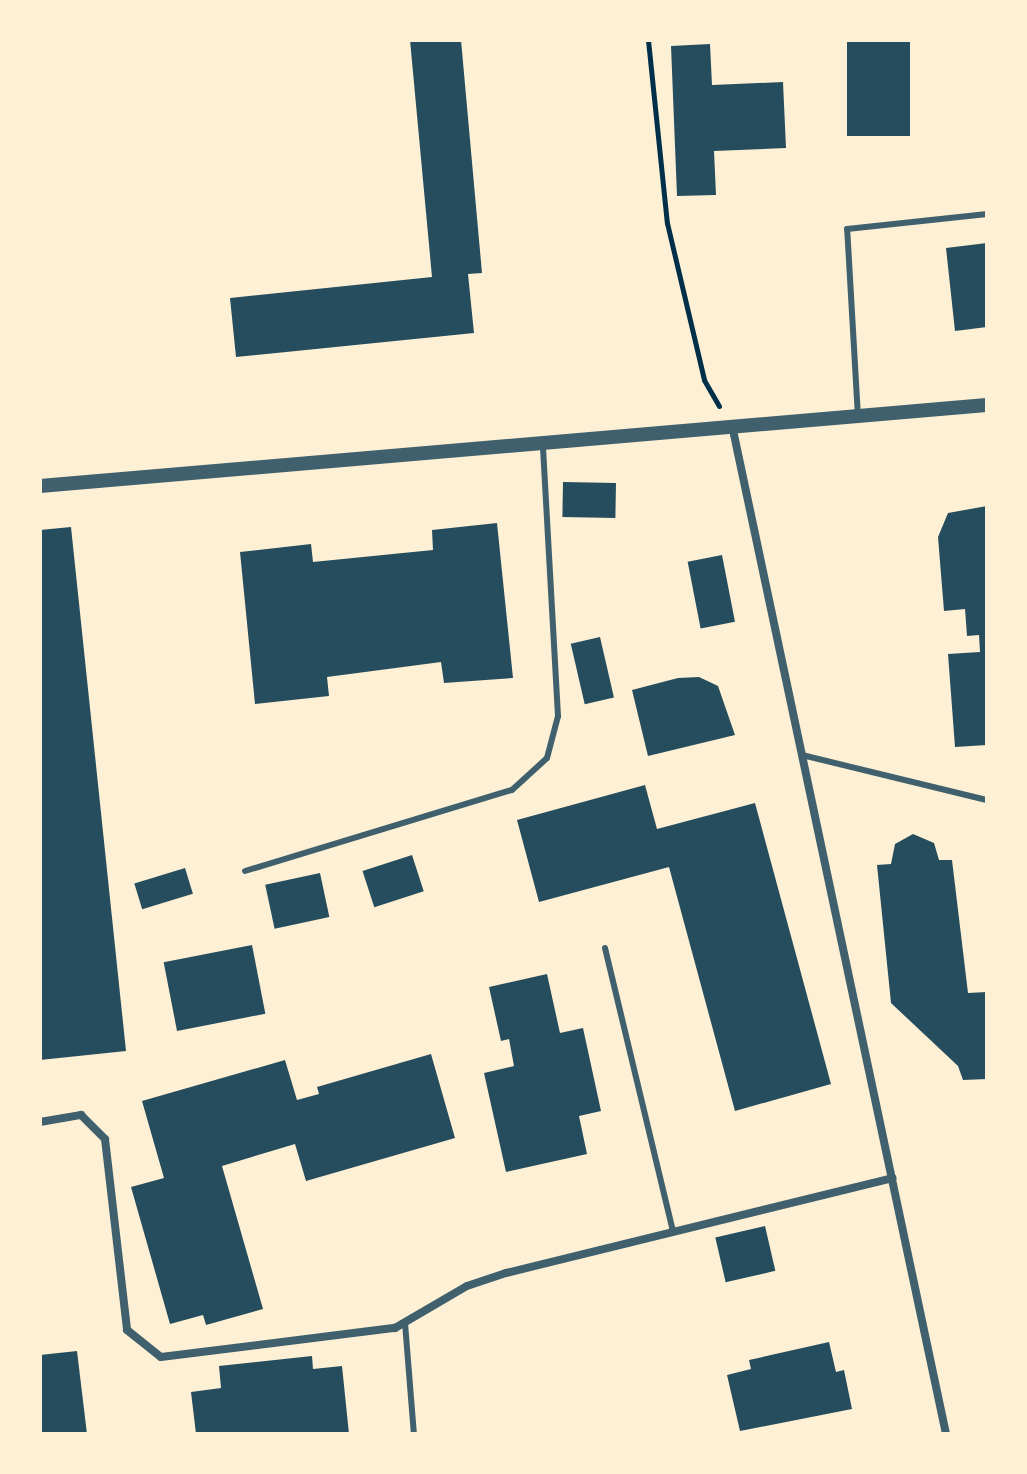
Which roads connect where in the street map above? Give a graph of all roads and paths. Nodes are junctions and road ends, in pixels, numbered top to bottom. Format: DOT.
graph roads {
  1 [pos="648,40"];
  2 [pos="987,214"];
  3 [pos="987,405"];
  4 [pos="858,418"];
  5 [pos="733,430"];
  6 [pos="542,441"];
  7 [pos="40,486"];
  8 [pos="802,755"];
  9 [pos="987,800"];
  10 [pos="245,871"];
  11 [pos="605,948"];
  12 [pos="40,1122"];
  13 [pos="892,1178"];
  14 [pos="673,1232"];
  15 [pos="405,1323"];
  16 [pos="414,1434"];
  17 [pos="946,1434"];
  1 -- 5 [label="path"];
  2 -- 4 [label="lane"];
  3 -- 4 [label="street"];
  4 -- 5 [label="street"];
  5 -- 6 [label="street"];
  5 -- 8 [label="street"];
  6 -- 7 [label="street"];
  6 -- 10 [label="lane"];
  8 -- 9 [label="lane"];
  8 -- 13 [label="street"];
  11 -- 14 [label="lane"];
  12 -- 15 [label="street"];
  13 -- 14 [label="street"];
  13 -- 17 [label="street"];
  14 -- 15 [label="street"];
  15 -- 16 [label="lane"];
}
